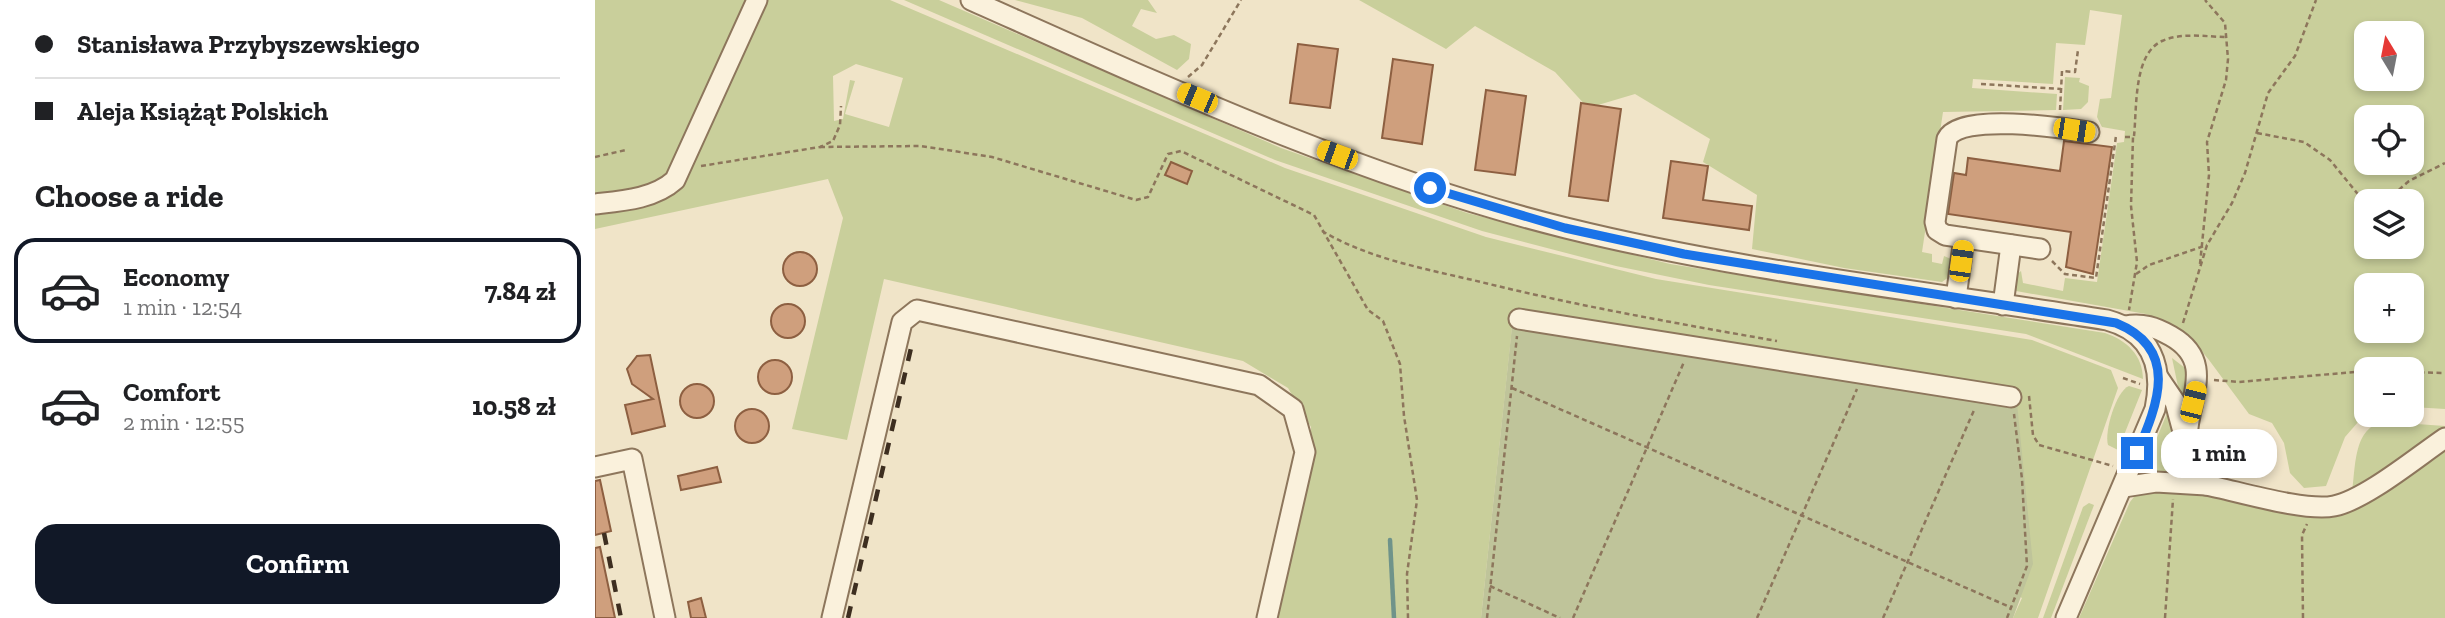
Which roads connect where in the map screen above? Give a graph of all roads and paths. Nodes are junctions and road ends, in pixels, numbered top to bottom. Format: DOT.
graph roads {
  1 [pos="757,0"];
  2 [pos="971,0"];
  3 [pos="1241,0"];
  4 [pos="2205,0"];
  5 [pos="2316,0"];
  6 [pos="2227,37"];
  7 [pos="2078,50"];
  8 [pos="1981,84"];
  9 [pos="1174,88"];
  10 [pos="2061,89"];
  11 [pos="841,106"];
  12 [pos="2059,127"];
  13 [pos="2089,132"];
  14 [pos="2257,133"];
  15 [pos="2116,136"];
  16 [pos="2125,136"];
  17 [pos="2133,137"];
  18 [pos="820,147"];
  19 [pos="626,150"];
  20 [pos="595,157"];
  21 [pos="2445,163"];
  22 [pos="681,171"];
  23 [pos="2354,189"];
  24 [pos="2400,189"];
  25 [pos="595,204"];
  26 [pos="1964,238"];
  27 [pos="2011,245"];
  28 [pos="2207,245"];
  29 [pos="2040,249"];
  30 [pos="2202,249"];
  31 [pos="2136,274"];
  32 [pos="2198,278"];
  33 [pos="1956,298"];
  34 [pos="2003,304"];
  35 [pos="1519,319"];
  36 [pos="2124,326"];
  37 [pos="2177,339"];
  38 [pos="1691,346"];
  39 [pos="2354,372"];
  40 [pos="2424,372"];
  41 [pos="1864,373"];
  42 [pos="2445,373"];
  43 [pos="2158,377"];
  44 [pos="2197,384"];
  45 [pos="1511,388"];
  46 [pos="1981,392"];
  47 [pos="2011,397"];
  48 [pos="2445,438"];
  49 [pos="1646,447"];
  50 [pos="2188,450"];
  51 [pos="595,467"];
  52 [pos="2173,483"];
  53 [pos="2206,485"];
  54 [pos="2123,486"];
  55 [pos="2315,506"];
  56 [pos="1802,516"];
  57 [pos="1908,561"];
  58 [pos="1490,586"];
  59 [pos="2012,608"];
  60 [pos="665,618"];
  61 [pos="832,618"];
  62 [pos="1267,618"];
  63 [pos="1408,618"];
  64 [pos="1487,618"];
  65 [pos="1560,618"];
  66 [pos="1573,618"];
  67 [pos="1758,618"];
  68 [pos="1883,618"];
  69 [pos="2007,618"];
  70 [pos="2066,618"];
  71 [pos="2165,618"];
  72 [pos="2303,618"];
  1 -- 22 [label="street"];
  2 -- 9 [label="street"];
  3 -- 9 [label="path"];
  4 -- 6 [label="path"];
  5 -- 14 [label="path"];
  6 -- 17 [label="path"];
  6 -- 30 [label="path"];
  7 -- 10 [label="path"];
  8 -- 10 [label="path"];
  9 -- 33 [label="street"];
  10 -- 12 [label="path"];
  11 -- 18 [label="path"];
  12 -- 13 [label="street"];
  12 -- 26 [label="street"];
  14 -- 23 [label="path"];
  14 -- 28 [label="path"];
  15 -- 29 [label="path"];
  16 -- 17 [label="path"];
  17 -- 31 [label="path"];
  18 -- 22 [label="path"];
  18 -- 63 [label="path"];
  19 -- 20 [label="path"];
  21 -- 24 [label="path"];
  22 -- 25 [label="street"];
  26 -- 27 [label="street"];
  26 -- 33 [label="street"];
  27 -- 29 [label="street"];
  27 -- 34 [label="street"];
  28 -- 30 [label="path"];
  28 -- 32 [label="path"];
  30 -- 31 [label="path"];
  30 -- 32 [label="path"];
  31 -- 36 [label="path"];
  32 -- 37 [label="path"];
  33 -- 34 [label="street"];
  34 -- 36 [label="street"];
  35 -- 38 [label="street"];
  35 -- 45 [label="path"];
  36 -- 37 [label="street"];
  36 -- 43 [label="street"];
  37 -- 44 [label="street"];
  38 -- 41 [label="street"];
  38 -- 49 [label="path"];
  39 -- 44 [label="path"];
  40 -- 42 [label="path"];
  41 -- 46 [label="street"];
  41 -- 56 [label="path"];
  43 -- 50 [label="street"];
  43 -- 54 [label="street"];
  44 -- 50 [label="street"];
  45 -- 49 [label="path"];
  45 -- 58 [label="path"];
  46 -- 47 [label="street"];
  46 -- 57 [label="path"];
  47 -- 59 [label="path"];
  48 -- 55 [label="street"];
  49 -- 56 [label="path"];
  49 -- 66 [label="path"];
  50 -- 53 [label="street"];
  51 -- 60 [label="street"];
  52 -- 53 [label="street"];
  52 -- 54 [label="street"];
  52 -- 71 [label="path"];
  53 -- 55 [label="street"];
  54 -- 70 [label="street"];
  55 -- 72 [label="path"];
  56 -- 57 [label="path"];
  56 -- 67 [label="path"];
  57 -- 59 [label="path"];
  57 -- 68 [label="path"];
  58 -- 64 [label="path"];
  58 -- 65 [label="path"];
  59 -- 69 [label="path"];
  61 -- 62 [label="street"];
}
